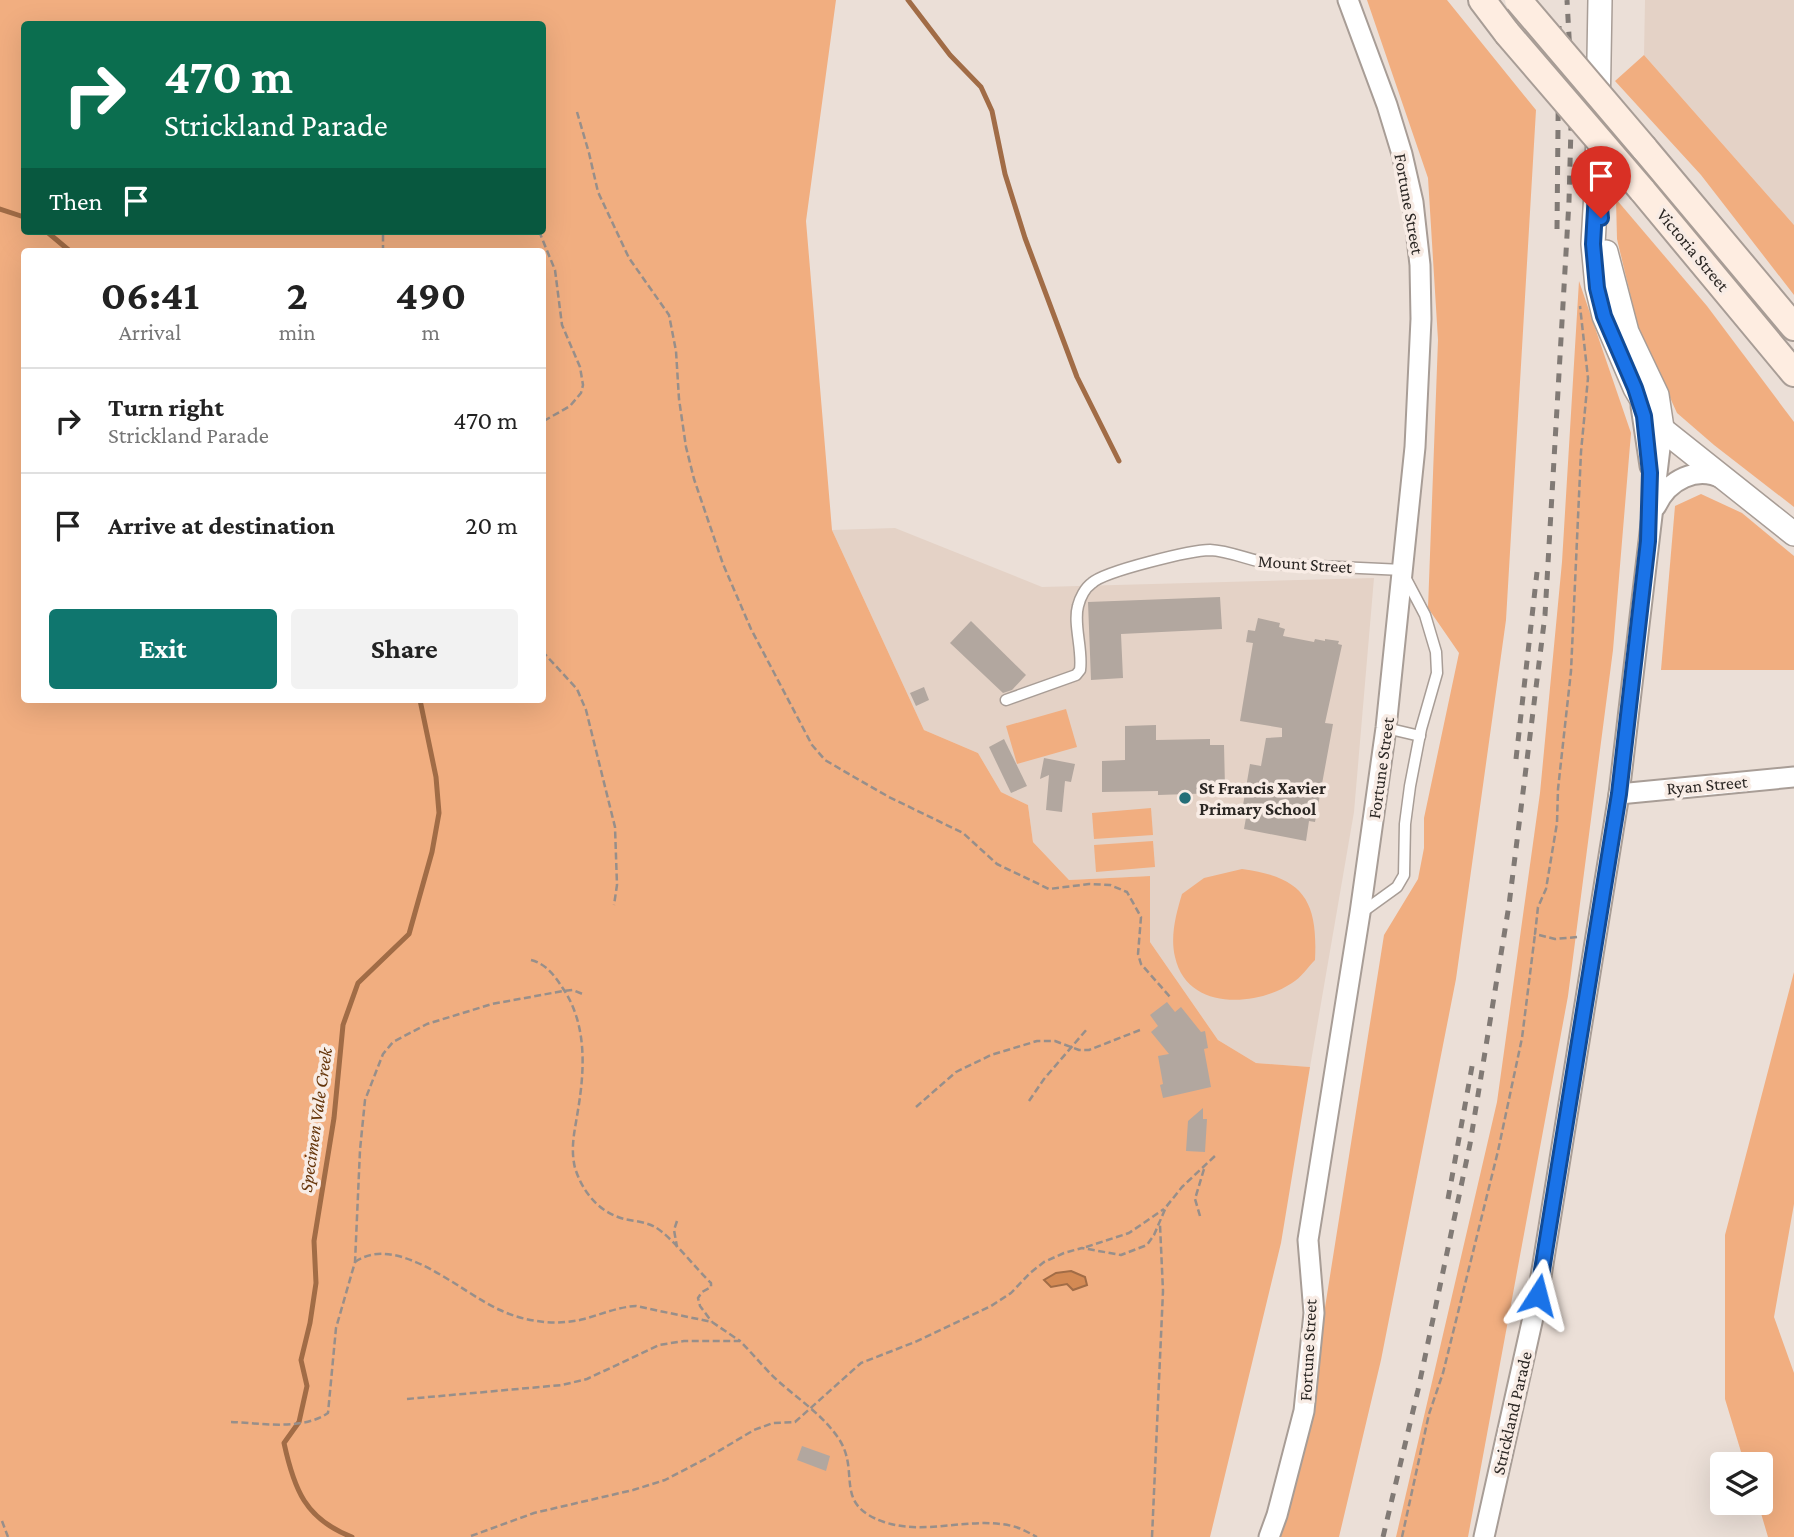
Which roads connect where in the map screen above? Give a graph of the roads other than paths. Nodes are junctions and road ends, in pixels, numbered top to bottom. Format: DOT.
graph roads {
  1 [pos="1348,0"];
  2 [pos="1482,0"];
  3 [pos="1518,0"];
  4 [pos="1600,0"];
  5 [pos="1597,175"];
  6 [pos="1794,327"];
  7 [pos="1794,373"];
  8 [pos="1635,388"];
  9 [pos="1662,431"];
  10 [pos="1730,484"];
  11 [pos="1651,520"];
  12 [pos="1794,534"];
  13 [pos="1648,541"];
  14 [pos="1404,573"];
  15 [pos="1006,700"];
  16 [pos="1386,728"];
  17 [pos="1420,736"];
  18 [pos="1794,777"];
  19 [pos="1619,794"];
  20 [pos="1360,913"];
  21 [pos="1269,1537"];
  22 [pos="1484,1537"];
  1 -- 14 [label="street, Fortune Street"];
  2 -- 7 [label="main road, Victoria Street, bridge"];
  3 -- 6 [label="main road, Victoria Street, bridge"];
  4 -- 5 [label="street, Strickland Parade"];
  5 -- 8 [label="street, Strickland Parade"];
  5 -- 9 [label="street, Strickland Parade"];
  8 -- 9 [label="street, Strickland Parade"];
  8 -- 13 [label="street, Strickland Parade"];
  9 -- 10 [label="street"];
  9 -- 11 [label="street, Strickland Parade"];
  10 -- 11 [label="street"];
  10 -- 12 [label="street"];
  11 -- 13 [label="street, Strickland Parade"];
  13 -- 19 [label="street, Strickland Parade"];
  14 -- 15 [label="lane, Mount Street"];
  14 -- 16 [label="street, Fortune Street"];
  14 -- 17 [label="lane"];
  16 -- 17 [label="lane"];
  16 -- 20 [label="street, Fortune Street"];
  17 -- 20 [label="lane"];
  18 -- 19 [label="street, Ryan Street"];
  19 -- 22 [label="street, Strickland Parade"];
  20 -- 21 [label="street, Fortune Street"];
}
